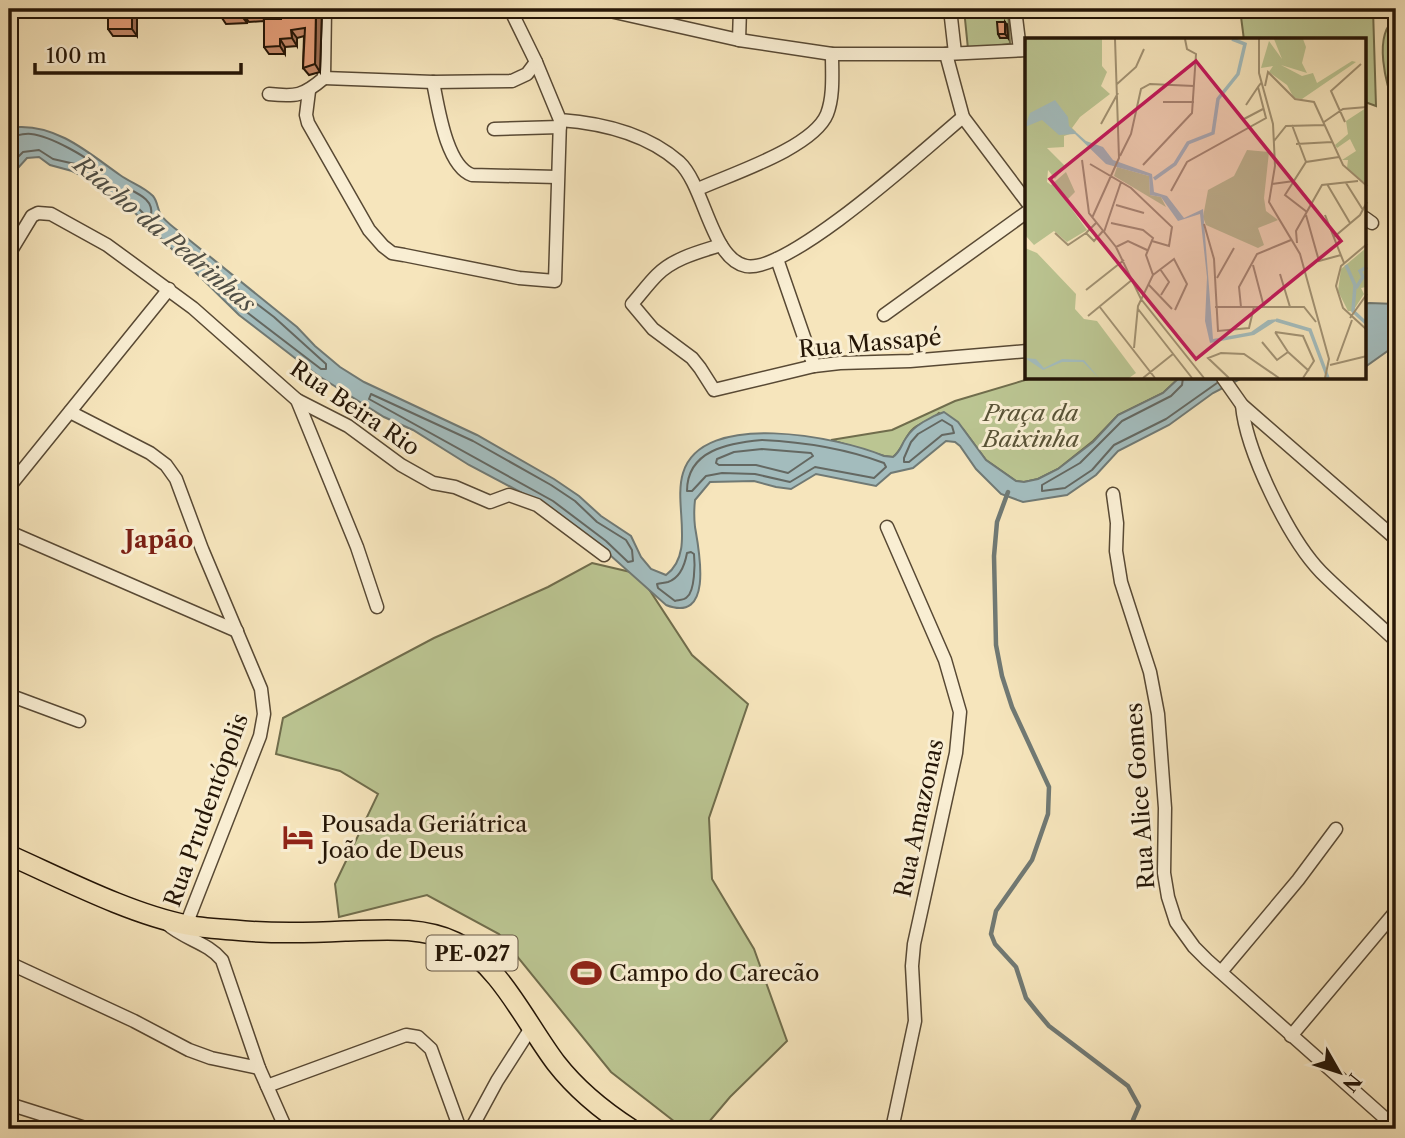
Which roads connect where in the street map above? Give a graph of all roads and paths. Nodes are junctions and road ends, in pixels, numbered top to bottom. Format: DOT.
graph roads {
  1 [pos="325,9"];
  2 [pos="510,9"];
  3 [pos="601,9"];
  4 [pos="740,9"];
  5 [pos="950,9"];
  6 [pos="1015,9"];
  7 [pos="615,11"];
  8 [pos="739,40"];
  9 [pos="1024,50"];
  10 [pos="832,54"];
  11 [pos="950,54"];
  12 [pos="536,62"];
  13 [pos="324,78"];
  14 [pos="433,82"];
  15 [pos="309,91"];
  16 [pos="269,94"];
  17 [pos="963,117"];
  18 [pos="560,123"];
  19 [pos="494,129"];
  20 [pos="557,177"];
  21 [pos="698,189"];
  22 [pos="1025,199"];
  23 [pos="1025,213"];
  24 [pos="721,245"];
  25 [pos="9,254"];
  26 [pos="777,259"];
  27 [pos="169,289"];
  28 [pos="884,315"];
  29 [pos="1025,351"];
  30 [pos="814,366"];
  31 [pos="1224,380"];
  32 [pos="297,400"];
  33 [pos="1238,400"];
  34 [pos="69,412"];
  35 [pos="9,463"];
  36 [pos="19,474"];
  37 [pos="9,487"];
  38 [pos="1113,494"];
  39 [pos="887,527"];
  40 [pos="9,532"];
  41 [pos="1396,539"];
  42 [pos="604,555"];
  43 [pos="377,607"];
  44 [pos="237,631"];
  45 [pos="1396,640"];
  46 [pos="9,695"];
  47 [pos="79,721"];
  48 [pos="1336,829"];
  49 [pos="9,855"];
  50 [pos="1396,911"];
  51 [pos="160,918"];
  52 [pos="187,925"];
  53 [pos="9,963"];
  54 [pos="1221,972"];
  55 [pos="531,1028"];
  56 [pos="1291,1036"];
  57 [pos="259,1068"];
  58 [pos="267,1087"];
  59 [pos="9,1104"];
  60 [pos="47,1123"];
  61 [pos="1396,1128"];
  62 [pos="88,1129"];
  63 [pos="286,1129"];
  64 [pos="460,1129"];
  65 [pos="471,1129"];
  66 [pos="631,1129"];
  67 [pos="892,1129"];
  1 -- 13 [label="street"];
  2 -- 12 [label="street"];
  3 -- 7 [label="street"];
  4 -- 8 [label="street"];
  5 -- 11 [label="street"];
  6 -- 9 [label="street"];
  7 -- 8 [label="street"];
  8 -- 10 [label="street"];
  9 -- 11 [label="street"];
  10 -- 11 [label="street"];
  10 -- 21 [label="street"];
  11 -- 17 [label="street"];
  12 -- 14 [label="street"];
  12 -- 18 [label="street"];
  13 -- 14 [label="street"];
  13 -- 15 [label="street"];
  14 -- 20 [label="street"];
  15 -- 16 [label="street"];
  15 -- 20 [label="street"];
  17 -- 22 [label="street"];
  17 -- 26 [label="street"];
  18 -- 19 [label="street"];
  18 -- 20 [label="street"];
  18 -- 21 [label="street"];
  21 -- 24 [label="street"];
  23 -- 28 [label="street"];
  24 -- 26 [label="street"];
  24 -- 30 [label="street, Rua Massapé"];
  25 -- 27 [label="street, Rua Beira Rio"];
  26 -- 30 [label="street"];
  27 -- 32 [label="street, Rua Beira Rio"];
  27 -- 34 [label="street"];
  29 -- 30 [label="street, Rua Massapé"];
  31 -- 33 [label="street"];
  32 -- 42 [label="street, Rua Beira Rio"];
  32 -- 43 [label="street"];
  33 -- 41 [label="street"];
  33 -- 45 [label="street"];
  34 -- 36 [label="street"];
  34 -- 44 [label="street, Rua Prudentópolis"];
  35 -- 36 [label="street"];
  36 -- 37 [label="street"];
  38 -- 54 [label="street, Rua Alice Gomes"];
  39 -- 67 [label="street, Rua Amazonas"];
  40 -- 44 [label="street"];
  44 -- 52 [label="street, Rua Prudentópolis"];
  46 -- 47 [label="street"];
  48 -- 54 [label="street"];
  49 -- 51 [label="main road, PE-027"];
  50 -- 56 [label="street"];
  51 -- 52 [label="main road, PE-027"];
  51 -- 57 [label="street"];
  52 -- 55 [label="main road, PE-027"];
  53 -- 57 [label="street"];
  54 -- 56 [label="street, Rua Alice Gomes"];
  55 -- 65 [label="street"];
  55 -- 66 [label="main road, PE-027"];
  56 -- 61 [label="street, Rua Alice Gomes"];
  57 -- 58 [label="street"];
  58 -- 63 [label="street"];
  58 -- 64 [label="street"];
  59 -- 60 [label="street"];
  60 -- 62 [label="street"];
}
